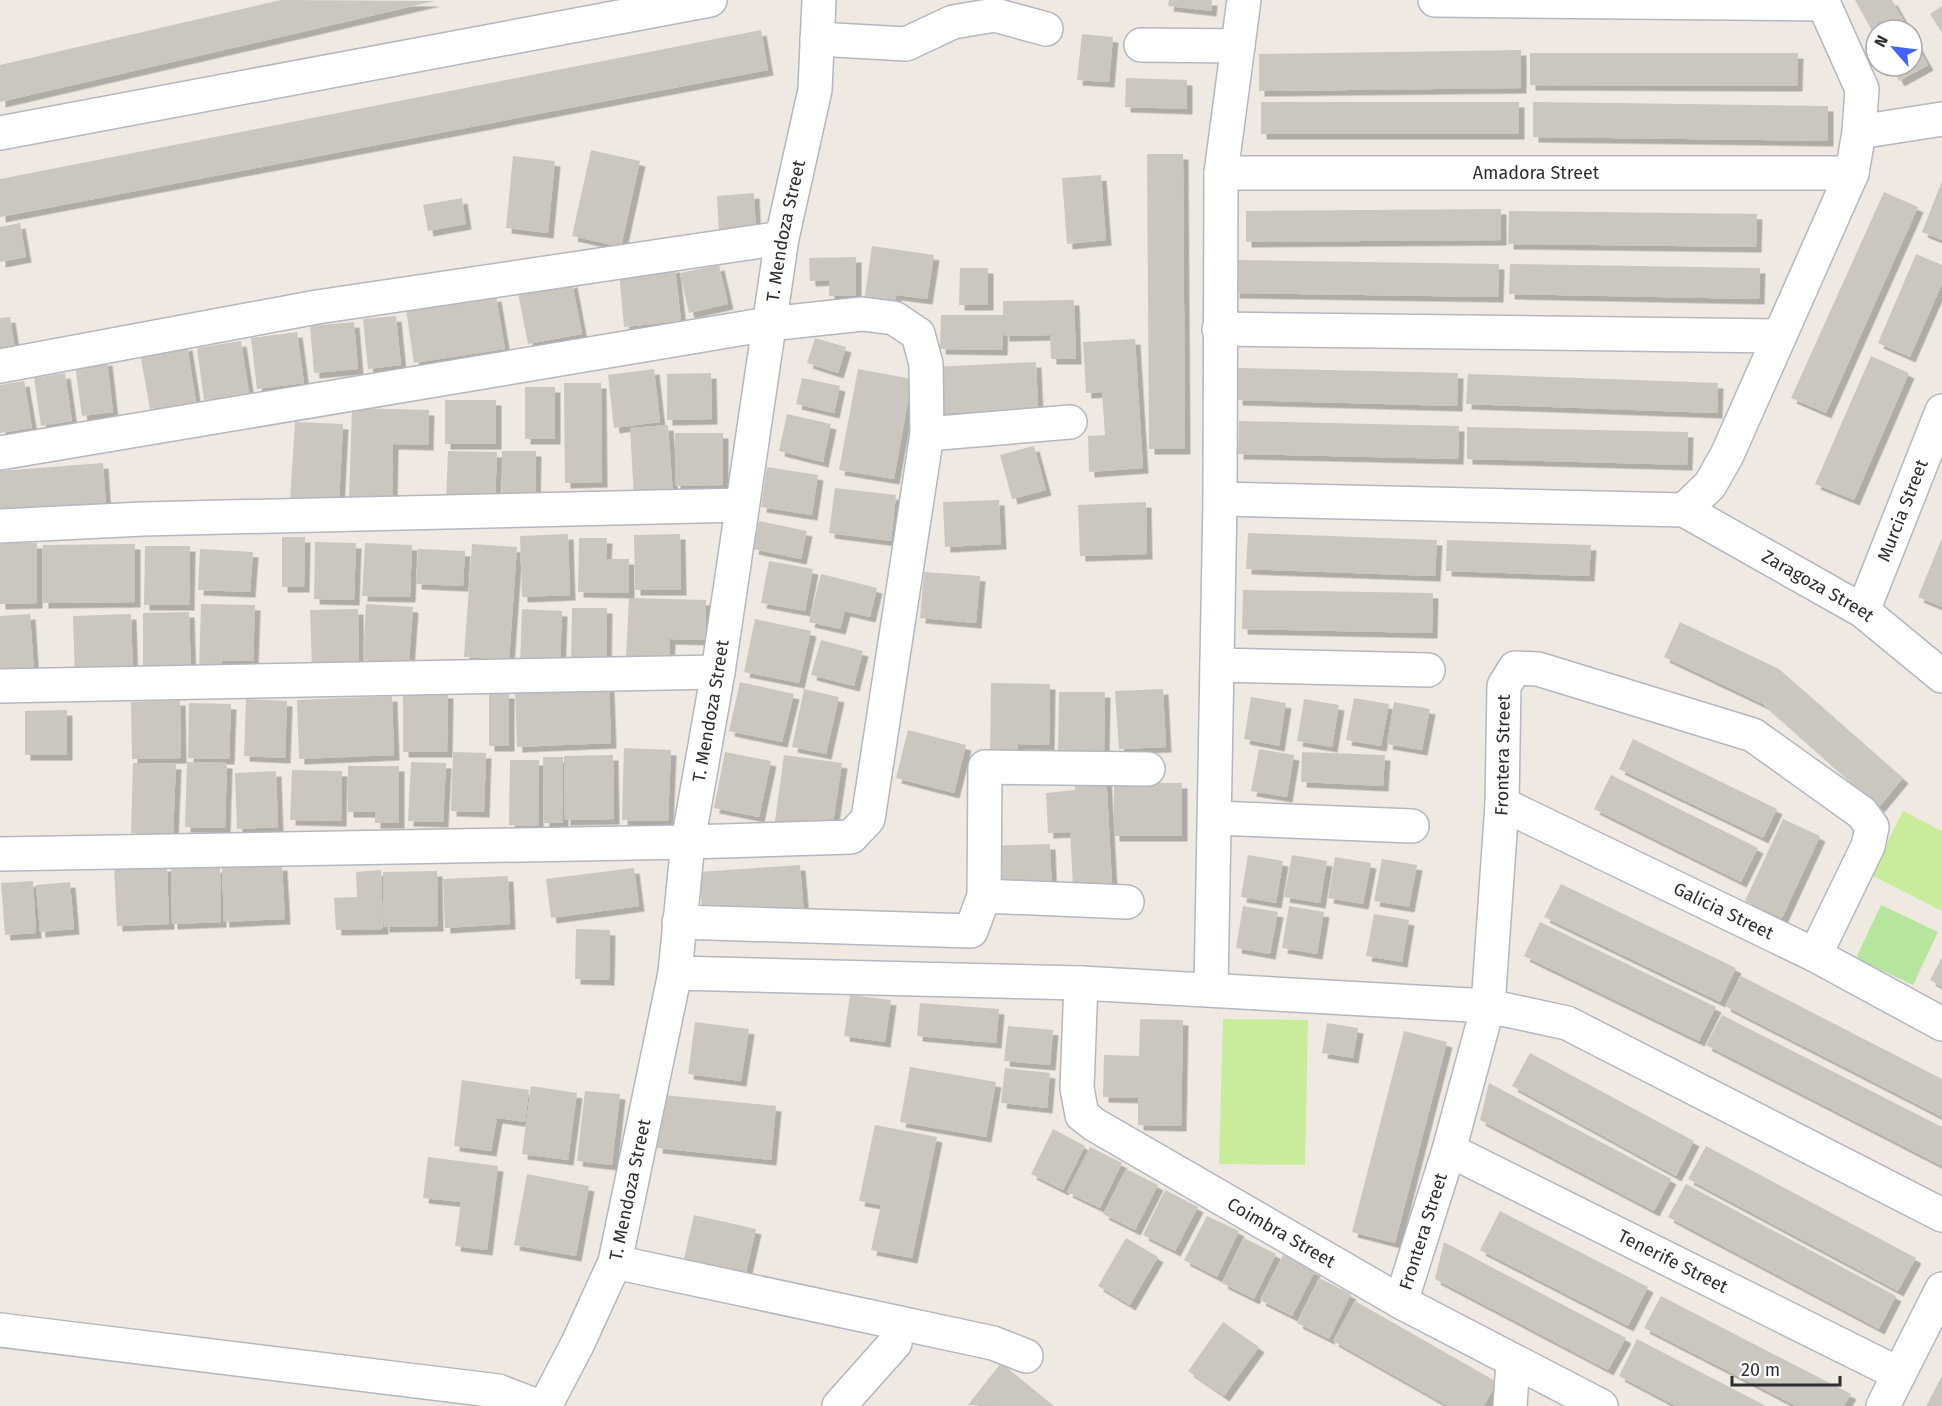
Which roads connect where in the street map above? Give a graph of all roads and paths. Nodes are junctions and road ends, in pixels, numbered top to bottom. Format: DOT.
graph roads {
  1 [pos="710,0"];
  2 [pos="819,0"];
  3 [pos="1244,0"];
  4 [pos="1435,0"];
  5 [pos="1823,2"];
  6 [pos="1046,29"];
  7 [pos="817,39"];
  8 [pos="1141,45"];
  9 [pos="1238,46"];
  10 [pos="1942,119"];
  11 [pos="1860,132"];
  12 [pos="0,133"];
  13 [pos="1221,173"];
  14 [pos="1852,173"];
  15 [pos="782,238"];
  16 [pos="769,324"];
  17 [pos="1220,329"];
  18 [pos="1779,336"];
  19 [pos="0,366"];
  20 [pos="1942,411"];
  21 [pos="1070,422"];
  22 [pos="927,434"];
  23 [pos="0,453"];
  24 [pos="1220,499"];
  25 [pos="742,505"];
  26 [pos="1684,510"];
  27 [pos="0,526"];
  28 [pos="1863,611"];
  29 [pos="1217,665"];
  30 [pos="1428,670"];
  31 [pos="718,672"];
  32 [pos="1942,676"];
  33 [pos="0,686"];
  34 [pos="1148,769"];
  35 [pos="1502,804"];
  36 [pos="1215,818"];
  37 [pos="1412,826"];
  38 [pos="688,842"];
  39 [pos="0,854"];
  40 [pos="984,896"];
  41 [pos="1127,902"];
  42 [pos="679,922"];
  43 [pos="1815,955"];
  44 [pos="675,973"];
  45 [pos="1081,983"];
  46 [pos="1211,989"];
  47 [pos="1488,1006"];
  48 [pos="1942,1024"];
  49 [pos="1449,1150"];
  50 [pos="1942,1215"];
  51 [pos="615,1262"];
  52 [pos="1942,1289"];
  53 [pos="1401,1302"];
  54 [pos="0,1330"];
  55 [pos="895,1343"];
  56 [pos="1026,1356"];
  57 [pos="1513,1362"];
  58 [pos="1899,1374"];
  59 [pos="537,1406"];
  60 [pos="545,1406"];
  61 [pos="839,1406"];
  62 [pos="1510,1406"];
  63 [pos="1602,1406"];
  64 [pos="1883,1406"];
  1 -- 12 [label="street"];
  2 -- 7 [label="street, T. Mendoza Street"];
  3 -- 9 [label="street"];
  4 -- 5 [label="street"];
  5 -- 11 [label="street"];
  6 -- 7 [label="street"];
  7 -- 15 [label="street, T. Mendoza Street"];
  8 -- 9 [label="street"];
  9 -- 13 [label="street"];
  10 -- 11 [label="street"];
  11 -- 14 [label="street"];
  13 -- 14 [label="street, Amadora Street"];
  13 -- 17 [label="street"];
  14 -- 18 [label="street"];
  15 -- 16 [label="street, T. Mendoza Street"];
  15 -- 19 [label="street"];
  16 -- 22 [label="street"];
  16 -- 23 [label="street"];
  16 -- 25 [label="street, T. Mendoza Street"];
  17 -- 18 [label="street"];
  17 -- 24 [label="street"];
  18 -- 26 [label="street"];
  20 -- 28 [label="street, Murcia Street"];
  21 -- 22 [label="street"];
  22 -- 38 [label="street"];
  24 -- 26 [label="street"];
  24 -- 29 [label="street"];
  25 -- 27 [label="street"];
  25 -- 31 [label="street, T. Mendoza Street"];
  26 -- 28 [label="street, Zaragoza Street"];
  28 -- 32 [label="street, Zaragoza Street"];
  29 -- 30 [label="street"];
  29 -- 36 [label="street"];
  31 -- 33 [label="street"];
  31 -- 38 [label="street, T. Mendoza Street"];
  34 -- 40 [label="street"];
  35 -- 43 [label="street, Galicia Street"];
  35 -- 43 [label="street, Frontera Street"];
  35 -- 47 [label="street, Frontera Street"];
  36 -- 37 [label="street"];
  36 -- 46 [label="street"];
  38 -- 39 [label="street"];
  38 -- 42 [label="street, T. Mendoza Street"];
  40 -- 41 [label="street"];
  40 -- 42 [label="street"];
  42 -- 44 [label="street, T. Mendoza Street"];
  43 -- 48 [label="street, Galicia Street"];
  44 -- 45 [label="street"];
  44 -- 51 [label="street, T. Mendoza Street"];
  45 -- 46 [label="street"];
  45 -- 53 [label="street, Coimbra Street"];
  46 -- 47 [label="street"];
  47 -- 49 [label="street, Frontera Street"];
  47 -- 50 [label="street"];
  49 -- 53 [label="street, Frontera Street"];
  49 -- 58 [label="street, Tenerife Street"];
  51 -- 56 [label="street"];
  51 -- 60 [label="street, T. Mendoza Street"];
  52 -- 58 [label="street"];
  53 -- 57 [label="street, Coimbra Street"];
  54 -- 59 [label="street"];
  55 -- 61 [label="street"];
  57 -- 62 [label="street"];
  57 -- 63 [label="street, Coimbra Street"];
  58 -- 64 [label="street"];
}
